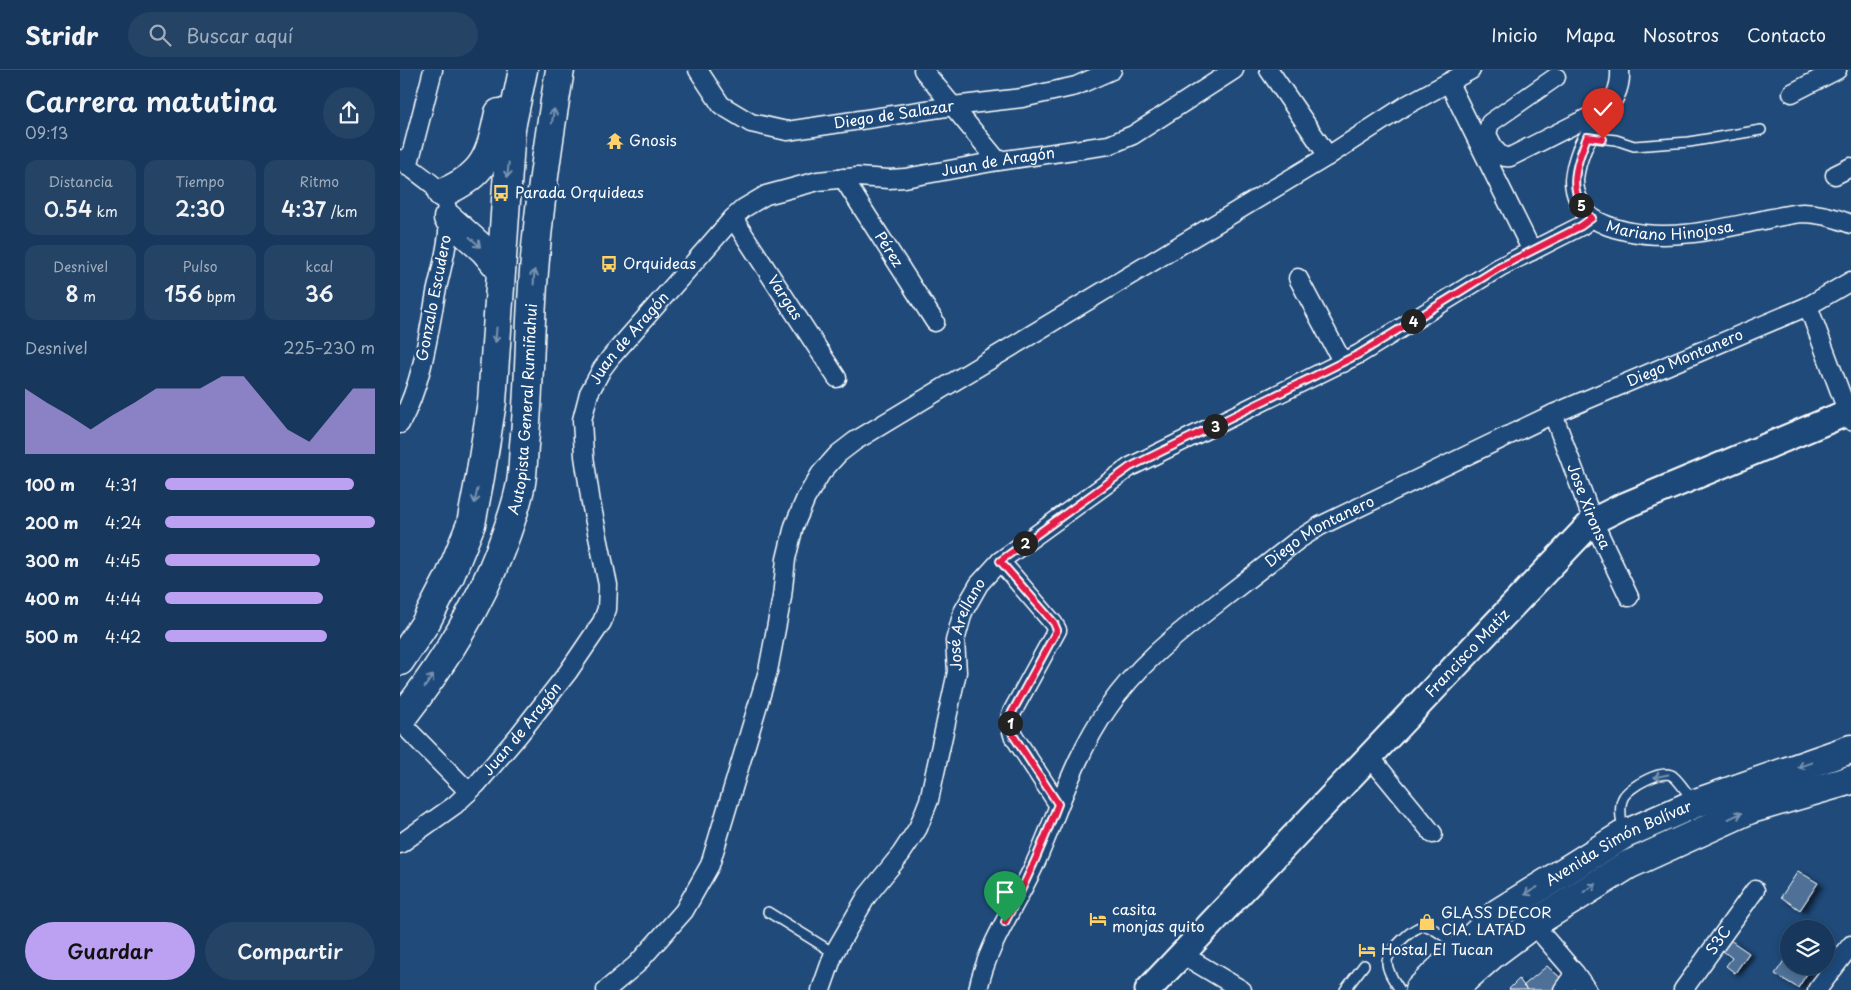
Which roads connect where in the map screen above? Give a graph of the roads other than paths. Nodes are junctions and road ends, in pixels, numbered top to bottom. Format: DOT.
graph roads {
  1 [pos="433,70"];
  2 [pos="508,70"];
  3 [pos="524,70"];
  4 [pos="560,70"];
  5 [pos="698,70"];
  6 [pos="923,70"];
  7 [pos="1112,70"];
  8 [pos="1234,70"];
  9 [pos="1269,70"];
  10 [pos="1471,70"];
  11 [pos="1620,70"];
  12 [pos="1837,70"];
  13 [pos="1556,77"];
  14 [pos="1449,83"];
  15 [pos="1792,93"];
  16 [pos="953,106"];
  17 [pos="1610,106"];
  18 [pos="1761,130"];
  19 [pos="1587,137"];
  20 [pos="1328,156"];
  21 [pos="998,161"];
  22 [pos="404,163"];
  23 [pos="1851,167"];
  24 [pos="1835,175"];
  25 [pos="843,178"];
  26 [pos="445,205"];
  27 [pos="733,218"];
  28 [pos="1592,218"];
  29 [pos="1851,224"];
  30 [pos="1532,251"];
  31 [pos="500,268"];
  32 [pos="1298,278"];
  33 [pos="1851,281"];
  34 [pos="1808,306"];
  35 [pos="935,322"];
  36 [pos="1343,362"];
  37 [pos="837,378"];
  38 [pos="1553,414"];
  39 [pos="1850,415"];
  40 [pos="400,424"];
  41 [pos="1593,521"];
  42 [pos="1000,561"];
  43 [pos="1629,597"];
  44 [pos="400,661"];
  45 [pos="404,725"];
  46 [pos="1851,749"];
  47 [pos="1370,756"];
  48 [pos="1851,780"];
  49 [pos="469,792"];
  50 [pos="1696,803"];
  51 [pos="1058,804"];
  52 [pos="1433,834"];
  53 [pos="1623,835"];
  54 [pos="400,844"];
  55 [pos="1755,890"];
  56 [pos="768,912"];
  57 [pos="1533,924"];
  58 [pos="1851,945"];
  59 [pos="1460,948"];
  60 [pos="834,953"];
  61 [pos="1183,954"];
  62 [pos="1364,966"];
  63 [pos="1575,973"];
  64 [pos="606,990"];
  65 [pos="821,990"];
  66 [pos="978,990"];
  67 [pos="1148,990"];
  68 [pos="1242,990"];
  69 [pos="1345,990"];
  70 [pos="1400,990"];
  71 [pos="1419,990"];
  72 [pos="1452,990"];
  73 [pos="1563,990"];
  74 [pos="1587,990"];
  75 [pos="1683,990"];
  76 [pos="1817,990"];
  1 -- 22 [label="street"];
  2 -- 26 [label="highway"];
  3 -- 31 [label="highway, Autopista General Rumiñahui, one-way"];
  45 -- 4 [label="highway, Autopista General Rumiñahui, one-way"];
  5 -- 16 [label="street, Diego de Salazar"];
  6 -- 16 [label="street"];
  7 -- 16 [label="street, Diego de Salazar"];
  8 -- 21 [label="street, Juan de Aragón"];
  9 -- 20 [label="street"];
  10 -- 14 [label="street"];
  11 -- 17 [label="street, Mariano Hinojosa"];
  12 -- 15 [label="street"];
  13 -- 17 [label="street"];
  14 -- 20 [label="street"];
  14 -- 30 [label="street"];
  16 -- 21 [label="street"];
  17 -- 19 [label="street, Mariano Hinojosa"];
  18 -- 19 [label="lane"];
  19 -- 28 [label="street, Mariano Hinojosa"];
  20 -- 64 [label="street"];
  21 -- 25 [label="street, Juan de Aragón"];
  22 -- 26 [label="street"];
  23 -- 24 [label="street"];
  25 -- 27 [label="street, Juan de Aragón"];
  25 -- 35 [label="street, Pérez"];
  26 -- 31 [label="highway, one-way"];
  26 -- 40 [label="street, Gonzalo Escudero"];
  27 -- 37 [label="street, Vargas"];
  27 -- 49 [label="street, Juan de Aragón"];
  28 -- 29 [label="street, Mariano Hinojosa"];
  28 -- 30 [label="street, José Arellano"];
  30 -- 36 [label="street, José Arellano"];
  31 -- 44 [label="highway, Autopista General Rumiñahui, one-way"];
  32 -- 36 [label="street"];
  33 -- 34 [label="street, Diego Montanero"];
  34 -- 38 [label="street, Diego Montanero"];
  34 -- 39 [label="street"];
  36 -- 42 [label="street, José Arellano"];
  38 -- 41 [label="street, Jose Xironsa"];
  38 -- 51 [label="street, Diego Montanero"];
  39 -- 41 [label="street, Francisco Matiz"];
  41 -- 43 [label="street, Jose Xironsa"];
  41 -- 47 [label="street, Francisco Matiz"];
  42 -- 51 [label="street"];
  42 -- 60 [label="street, José Arellano"];
  45 -- 49 [label="street"];
  46 -- 50 [label="highway, Avenida Simón Bolívar, one-way"];
  47 -- 52 [label="street"];
  47 -- 61 [label="street, Francisco Matiz"];
  57 -- 48 [label="highway, Avenida Simón Bolívar, one-way"];
  49 -- 54 [label="street, Juan de Aragón"];
  50 -- 53 [label="highway, Avenida Simón Bolívar"];
  50 -- 53 [label="lane, one-way"];
  51 -- 66 [label="street, Diego Montanero"];
  53 -- 59 [label="highway, Avenida Simón Bolívar, one-way"];
  55 -- 75 [label="street, S3C"];
  56 -- 60 [label="lane"];
  57 -- 63 [label="street"];
  57 -- 72 [label="highway, Avenida Simón Bolívar"];
  58 -- 76 [label="street"];
  59 -- 70 [label="lane"];
  59 -- 71 [label="highway, Avenida Simón Bolívar"];
  60 -- 65 [label="street, José Arellano"];
  61 -- 67 [label="street, Francisco Matiz"];
  61 -- 68 [label="street"];
  62 -- 69 [label="lane"];
  63 -- 73 [label="street"];
  63 -- 74 [label="street"];
}
